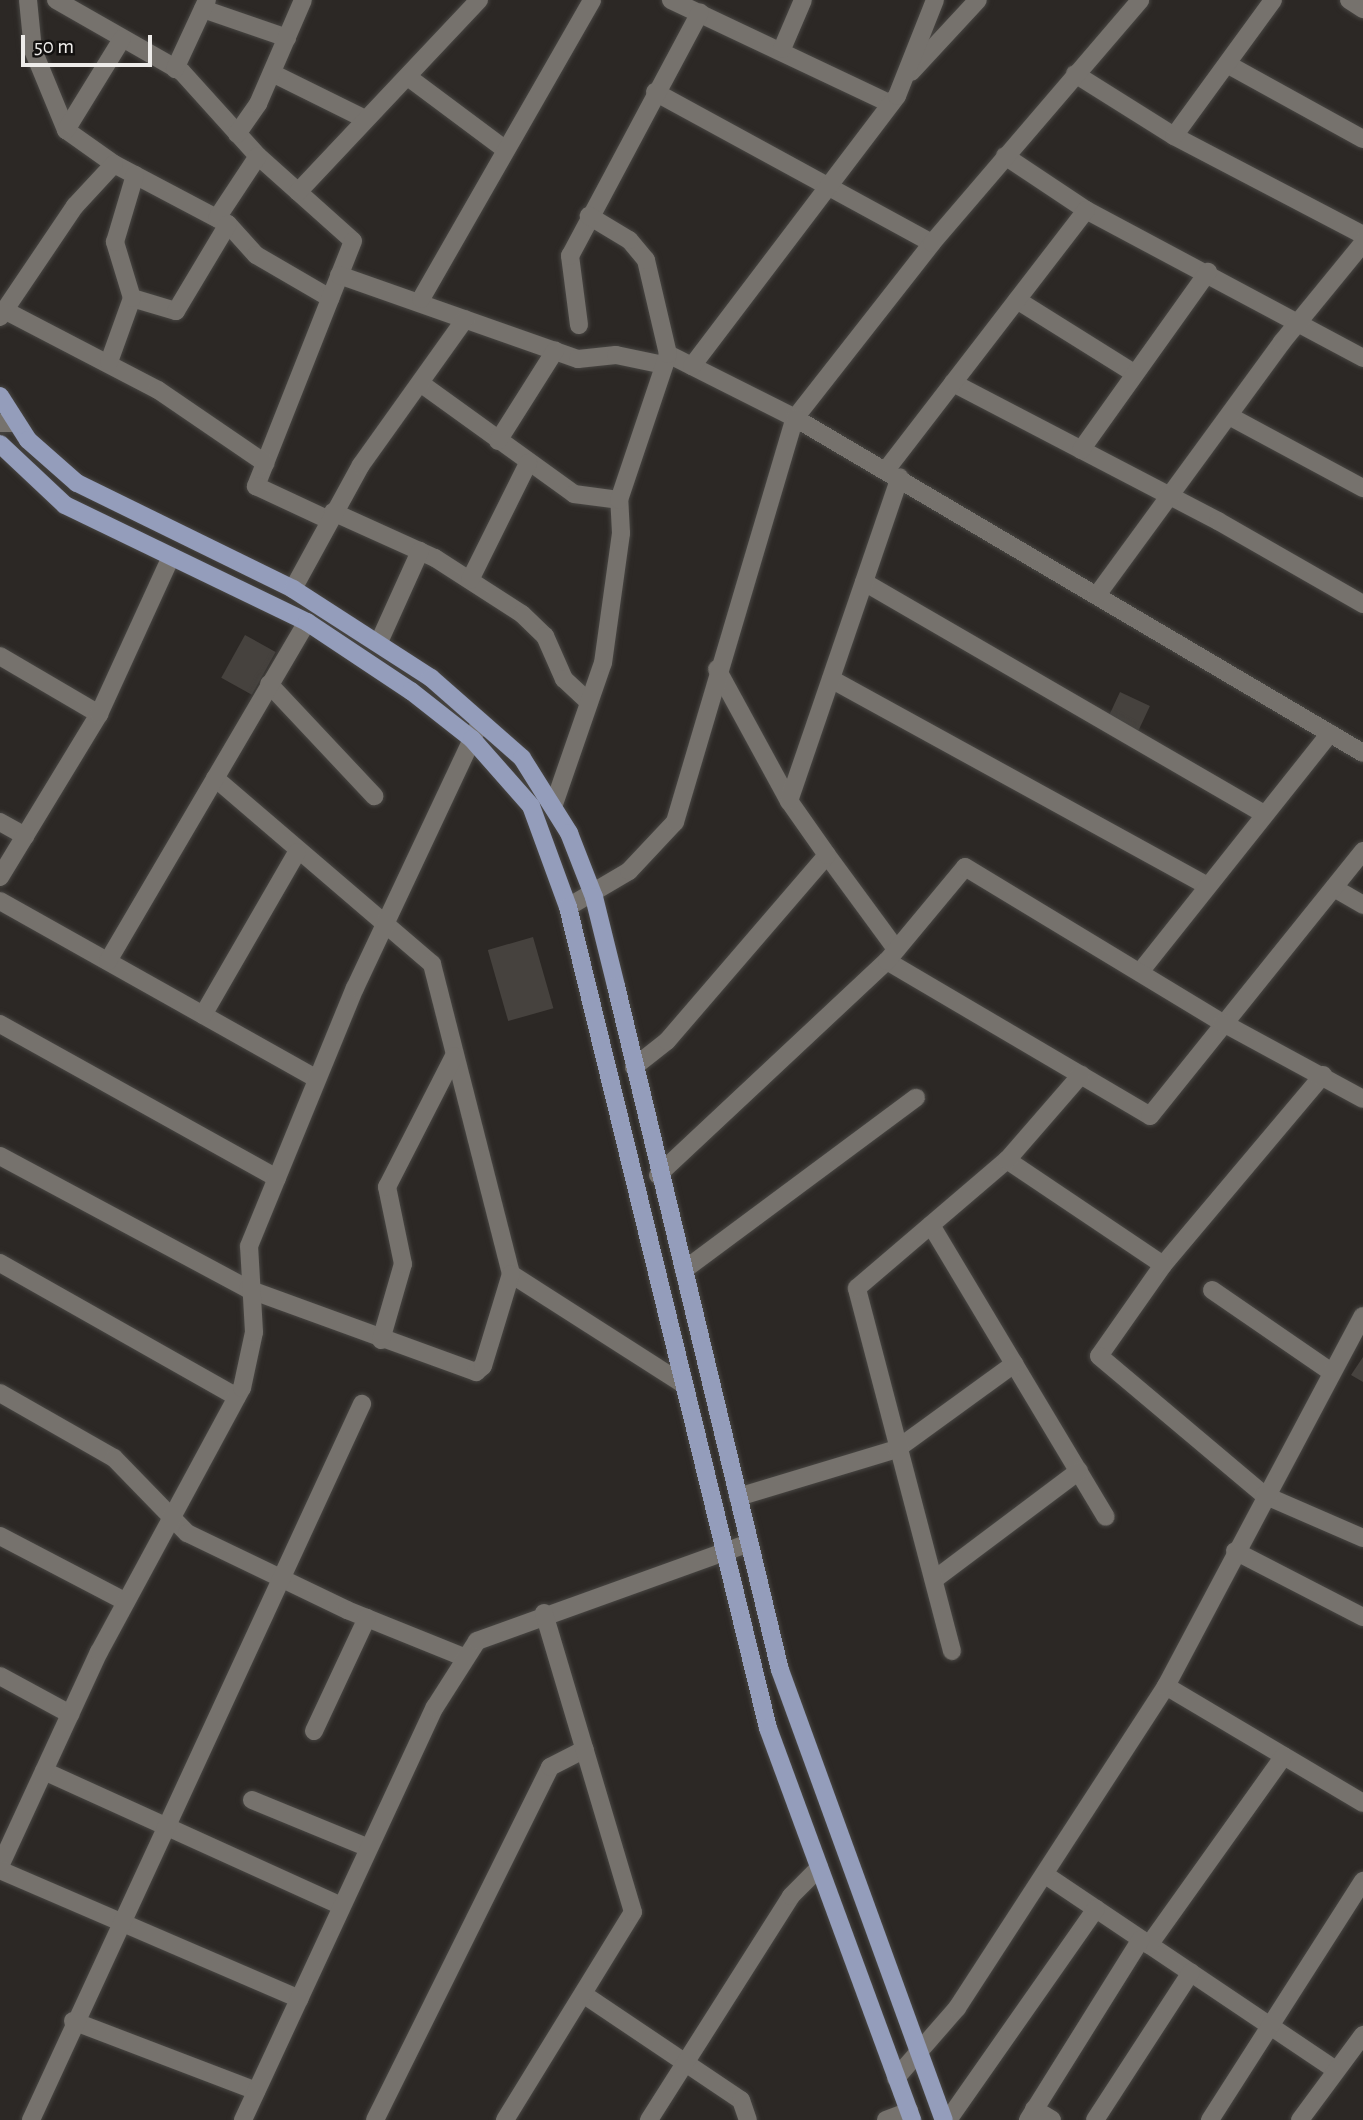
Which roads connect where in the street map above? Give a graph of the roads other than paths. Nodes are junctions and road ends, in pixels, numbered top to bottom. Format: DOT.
graph roads {
  1 [pos="28,0"];
  2 [pos="56,0"];
  3 [pos="303,0"];
  4 [pos="479,0"];
  5 [pos="592,0"];
  6 [pos="671,0"];
  7 [pos="803,0"];
  8 [pos="935,0"];
  9 [pos="978,0"];
  10 [pos="1140,0"];
  11 [pos="1273,0"];
  12 [pos="205,5"];
  13 [pos="700,13"];
  14 [pos="122,38"];
  15 [pos="287,38"];
  16 [pos="782,49"];
  17 [pos="1227,64"];
  18 [pos="176,69"];
  19 [pos="272,73"];
  20 [pos="1075,74"];
  21 [pos="408,77"];
  22 [pos="904,80"];
  23 [pos="655,92"];
  24 [pos="891,104"];
  25 [pos="365,119"];
  26 [pos="66,130"];
  27 [pos="237,134"];
  28 [pos="1174,136"];
  29 [pos="1363,139"];
  30 [pos="506,149"];
  31 [pos="258,156"];
  32 [pos="1005,156"];
  33 [pos="114,164"];
  34 [pos="135,175"];
  35 [pos="825,185"];
  36 [pos="298,192"];
  37 [pos="1086,210"];
  38 [pos="589,216"];
  39 [pos="223,221"];
  40 [pos="1363,235"];
  41 [pos="932,243"];
  42 [pos="1363,243"];
  43 [pos="1208,272"];
  44 [pos="339,275"];
  45 [pos="132,298"];
  46 [pos="330,298"];
  47 [pos="421,299"];
  48 [pos="1017,300"];
  49 [pos="4,315"];
  50 [pos="465,319"];
  51 [pos="1298,322"];
  52 [pos="579,325"];
  53 [pos="555,351"];
  54 [pos="1363,358"];
  55 [pos="666,359"];
  56 [pos="109,362"];
  57 [pos="692,366"];
  58 [pos="1134,373"];
  59 [pos="953,383"];
  60 [pos="423,385"];
  61 [pos="0,396"];
  62 [pos="1231,417"];
  63 [pos="795,418"];
  64 [pos="8,423"];
  65 [pos="498,441"];
  66 [pos="0,444"];
  67 [pos="1081,450"];
  68 [pos="265,463"];
  69 [pos="528,463"];
  70 [pos="893,474"];
  71 [pos="1363,488"];
  72 [pos="1169,495"];
  73 [pos="619,500"];
  74 [pos="331,516"];
  75 [pos="420,551"];
  76 [pos="171,557"];
  77 [pos="470,580"];
  78 [pos="864,582"];
  79 [pos="293,589"];
  80 [pos="1097,595"];
  81 [pos="1363,604"];
  82 [pos="307,622"];
  83 [pos="379,642"];
  84 [pos="0,656"];
  85 [pos="718,669"];
  86 [pos="831,679"];
  87 [pos="269,684"];
  88 [pos="589,702"];
  89 [pos="99,713"];
  90 [pos="482,719"];
  91 [pos="1330,733"];
  92 [pos="472,739"];
  93 [pos="1363,752"];
  94 [pos="215,778"];
  95 [pos="374,796"];
  96 [pos="789,801"];
  97 [pos="553,807"];
  98 [pos="1264,814"];
  99 [pos="0,822"];
  100 [pos="25,836"];
  101 [pos="1363,851"];
  102 [pos="297,852"];
  103 [pos="827,855"];
  104 [pos="0,877"];
  105 [pos="1205,885"];
  106 [pos="1334,888"];
  107 [pos="594,897"];
  108 [pos="0,901"];
  109 [pos="1363,905"];
  110 [pos="568,907"];
  111 [pos="385,922"];
  112 [pos="891,955"];
  113 [pos="108,961"];
  114 [pos="1140,972"];
  115 [pos="203,1015"];
  116 [pos="1223,1023"];
  117 [pos="0,1024"];
  118 [pos="454,1056"];
  119 [pos="634,1067"];
  120 [pos="1081,1075"];
  121 [pos="1323,1075"];
  122 [pos="316,1078"];
  123 [pos="1361,1093"];
  124 [pos="916,1098"];
  125 [pos="0,1156"];
  126 [pos="1007,1160"];
  127 [pos="658,1175"];
  128 [pos="277,1178"];
  129 [pos="670,1219"];
  130 [pos="931,1224"];
  131 [pos="645,1226"];
  132 [pos="0,1263"];
  133 [pos="1163,1265"];
  134 [pos="684,1270"];
  135 [pos="510,1274"];
  136 [pos="248,1289"];
  137 [pos="1212,1290"];
  138 [pos="1363,1316"];
  139 [pos="381,1340"];
  140 [pos="1014,1364"];
  141 [pos="1330,1371"];
  142 [pos="682,1384"];
  143 [pos="0,1393"];
  144 [pos="237,1398"];
  145 [pos="362,1404"];
  146 [pos="897,1449"];
  147 [pos="1079,1471"];
  148 [pos="1264,1495"];
  149 [pos="738,1497"];
  150 [pos="1106,1517"];
  151 [pos="172,1518"];
  152 [pos="0,1536"];
  153 [pos="1363,1538"];
  154 [pos="747,1544"];
  155 [pos="1235,1551"];
  156 [pos="722,1552"];
  157 [pos="935,1579"];
  158 [pos="285,1580"];
  159 [pos="126,1602"];
  160 [pos="544,1613"];
  161 [pos="367,1618"];
  162 [pos="1363,1618"];
  163 [pos="952,1651"];
  164 [pos="466,1658"];
  165 [pos="0,1676"];
  166 [pos="1166,1686"];
  167 [pos="70,1714"];
  168 [pos="314,1731"];
  169 [pos="584,1749"];
  170 [pos="1284,1756"];
  171 [pos="44,1771"];
  172 [pos="253,1800"];
  173 [pos="1363,1803"];
  174 [pos="166,1827"];
  175 [pos="369,1848"];
  176 [pos="0,1868"];
  177 [pos="819,1868"];
  178 [pos="1047,1876"];
  179 [pos="1363,1881"];
  180 [pos="342,1906"];
  181 [pos="1096,1909"];
  182 [pos="118,1923"];
  183 [pos="1145,1942"];
  184 [pos="1191,1972"];
  185 [pos="583,1994"];
  186 [pos="299,1999"];
  187 [pos="74,2021"];
  188 [pos="1270,2026"];
  189 [pos="1363,2035"];
  190 [pos="918,2056"];
  191 [pos="685,2062"];
  192 [pos="1334,2069"];
  193 [pos="896,2078"];
  194 [pos="256,2091"];
  195 [pos="1031,2115"];
  196 [pos="910,2116"];
  197 [pos="32,2120"];
  198 [pos="243,2120"];
  199 [pos="375,2120"];
  200 [pos="505,2120"];
  201 [pos="649,2120"];
  202 [pos="748,2120"];
  203 [pos="886,2120"];
  204 [pos="946,2120"];
  205 [pos="1052,2120"];
  206 [pos="1095,2120"];
  207 [pos="1210,2120"];
  208 [pos="1300,2120"];
  1 -- 26 [label="street"];
  2 -- 14 [label="street"];
  3 -- 15 [label="street"];
  4 -- 21 [label="street"];
  5 -- 30 [label="street"];
  6 -- 13 [label="street"];
  7 -- 16 [label="street"];
  8 -- 22 [label="street"];
  9 -- 22 [label="street"];
  10 -- 20 [label="street"];
  11 -- 17 [label="street"];
  12 -- 15 [label="street"];
  12 -- 18 [label="street"];
  13 -- 16 [label="street"];
  13 -- 23 [label="street"];
  14 -- 18 [label="street"];
  14 -- 26 [label="street"];
  15 -- 19 [label="street"];
  16 -- 24 [label="street"];
  17 -- 28 [label="street"];
  17 -- 29 [label="street"];
  18 -- 27 [label="street"];
  19 -- 25 [label="street"];
  19 -- 27 [label="street"];
  20 -- 28 [label="street"];
  20 -- 32 [label="street"];
  21 -- 25 [label="street"];
  21 -- 30 [label="street"];
  22 -- 24 [label="street"];
  23 -- 35 [label="street"];
  23 -- 38 [label="street"];
  24 -- 35 [label="street"];
  25 -- 36 [label="street"];
  26 -- 33 [label="street"];
  27 -- 31 [label="street"];
  28 -- 40 [label="street"];
  30 -- 47 [label="street"];
  31 -- 36 [label="street"];
  31 -- 39 [label="street"];
  32 -- 37 [label="street"];
  32 -- 41 [label="street"];
  33 -- 34 [label="street"];
  33 -- 49 [label="street"];
  34 -- 39 [label="street"];
  34 -- 45 [label="street"];
  35 -- 41 [label="street"];
  35 -- 57 [label="street"];
  36 -- 44 [label="street"];
  37 -- 43 [label="street"];
  37 -- 48 [label="street"];
  38 -- 52 [label="street"];
  38 -- 55 [label="street"];
  39 -- 45 [label="street"];
  39 -- 46 [label="street"];
  41 -- 63 [label="street"];
  42 -- 51 [label="street"];
  43 -- 51 [label="street"];
  43 -- 58 [label="street"];
  44 -- 46 [label="street"];
  44 -- 47 [label="street"];
  45 -- 56 [label="street"];
  46 -- 68 [label="street"];
  47 -- 50 [label="street"];
  48 -- 58 [label="street"];
  48 -- 59 [label="street"];
  49 -- 56 [label="street"];
  50 -- 53 [label="street"];
  50 -- 60 [label="street"];
  51 -- 54 [label="street"];
  51 -- 62 [label="street"];
  53 -- 55 [label="street"];
  53 -- 65 [label="street"];
  55 -- 57 [label="street"];
  55 -- 73 [label="street"];
  56 -- 68 [label="street"];
  57 -- 63 [label="street"];
  58 -- 67 [label="street"];
  59 -- 67 [label="street"];
  59 -- 70 [label="street"];
  60 -- 65 [label="street"];
  60 -- 74 [label="street"];
  61 -- 64 [label="main road"];
  62 -- 71 [label="street"];
  62 -- 72 [label="street"];
  63 -- 70 [label="street"];
  63 -- 85 [label="street"];
  64 -- 79 [label="main road"];
  65 -- 69 [label="street"];
  66 -- 76 [label="main road"];
  67 -- 72 [label="street"];
  68 -- 74 [label="street"];
  69 -- 73 [label="street"];
  69 -- 77 [label="street"];
  70 -- 78 [label="street"];
  70 -- 80 [label="street"];
  72 -- 80 [label="street"];
  72 -- 81 [label="street"];
  73 -- 88 [label="street"];
  74 -- 75 [label="street"];
  74 -- 79 [label="street"];
  75 -- 77 [label="street"];
  75 -- 83 [label="street"];
  76 -- 82 [label="main road"];
  76 -- 89 [label="street"];
  77 -- 88 [label="street"];
  78 -- 86 [label="street"];
  78 -- 98 [label="street"];
  79 -- 83 [label="main road"];
  80 -- 91 [label="street"];
  82 -- 87 [label="street"];
  82 -- 92 [label="main road"];
  83 -- 90 [label="main road"];
  84 -- 89 [label="street"];
  85 -- 96 [label="street"];
  85 -- 107 [label="street"];
  86 -- 96 [label="street"];
  86 -- 105 [label="street"];
  87 -- 94 [label="street"];
  87 -- 95 [label="street"];
  88 -- 97 [label="street"];
  89 -- 100 [label="street"];
  90 -- 92 [label="street"];
  90 -- 97 [label="main road"];
  91 -- 93 [label="street"];
  91 -- 98 [label="street"];
  92 -- 110 [label="main road"];
  92 -- 111 [label="street"];
  94 -- 102 [label="street"];
  94 -- 113 [label="street"];
  96 -- 103 [label="street"];
  97 -- 107 [label="main road"];
  98 -- 105 [label="street"];
  99 -- 100 [label="street"];
  100 -- 104 [label="street"];
  101 -- 106 [label="street"];
  102 -- 111 [label="street"];
  102 -- 115 [label="street"];
  103 -- 112 [label="street"];
  103 -- 119 [label="street"];
  105 -- 114 [label="street"];
  106 -- 109 [label="street"];
  106 -- 116 [label="street"];
  107 -- 110 [label="street"];
  107 -- 119 [label="main road"];
  108 -- 113 [label="street"];
  110 -- 131 [label="main road"];
  111 -- 118 [label="street"];
  111 -- 122 [label="street"];
  112 -- 114 [label="street"];
  112 -- 120 [label="street"];
  112 -- 127 [label="street"];
  113 -- 115 [label="street"];
  114 -- 116 [label="street"];
  115 -- 122 [label="street"];
  116 -- 120 [label="street"];
  116 -- 121 [label="street"];
  117 -- 128 [label="street"];
  118 -- 135 [label="street"];
  118 -- 139 [label="street"];
  119 -- 127 [label="main road"];
  120 -- 126 [label="street"];
  121 -- 123 [label="street"];
  121 -- 133 [label="street"];
  122 -- 128 [label="street"];
  124 -- 134 [label="street"];
  125 -- 136 [label="street"];
  126 -- 130 [label="street"];
  126 -- 133 [label="street"];
  127 -- 129 [label="main road"];
  128 -- 136 [label="street"];
  129 -- 131 [label="main road"];
  129 -- 134 [label="main road"];
  130 -- 140 [label="street"];
  130 -- 146 [label="street"];
  131 -- 142 [label="main road"];
  132 -- 144 [label="street"];
  133 -- 148 [label="street"];
  134 -- 149 [label="main road"];
  135 -- 139 [label="street"];
  135 -- 142 [label="street"];
  136 -- 139 [label="street"];
  136 -- 144 [label="street"];
  137 -- 141 [label="street"];
  138 -- 141 [label="street"];
  140 -- 146 [label="street"];
  140 -- 147 [label="street"];
  141 -- 148 [label="street"];
  142 -- 156 [label="main road"];
  143 -- 151 [label="street"];
  144 -- 151 [label="street"];
  145 -- 158 [label="street"];
  146 -- 149 [label="street"];
  146 -- 157 [label="street"];
  147 -- 150 [label="street"];
  147 -- 157 [label="street"];
  148 -- 153 [label="street"];
  148 -- 155 [label="street"];
  149 -- 154 [label="main road"];
  151 -- 158 [label="street"];
  151 -- 159 [label="street"];
  152 -- 159 [label="street"];
  154 -- 156 [label="street"];
  154 -- 190 [label="main road"];
  155 -- 162 [label="street"];
  155 -- 166 [label="street"];
  156 -- 160 [label="street"];
  156 -- 177 [label="main road"];
  157 -- 163 [label="street"];
  158 -- 161 [label="street"];
  158 -- 174 [label="street"];
  159 -- 167 [label="street"];
  160 -- 164 [label="street"];
  160 -- 169 [label="street"];
  161 -- 164 [label="street"];
  161 -- 168 [label="street"];
  164 -- 175 [label="street"];
  165 -- 167 [label="street"];
  166 -- 170 [label="street"];
  166 -- 178 [label="street"];
  167 -- 171 [label="street"];
  169 -- 185 [label="street"];
  169 -- 199 [label="street"];
  170 -- 173 [label="street"];
  170 -- 183 [label="street"];
  171 -- 174 [label="street"];
  171 -- 176 [label="street"];
  172 -- 175 [label="street"];
  174 -- 180 [label="street"];
  174 -- 182 [label="street"];
  175 -- 180 [label="street"];
  176 -- 182 [label="street"];
  177 -- 191 [label="street"];
  177 -- 193 [label="main road"];
  178 -- 181 [label="street"];
  178 -- 190 [label="street"];
  179 -- 188 [label="street"];
  180 -- 186 [label="street"];
  181 -- 183 [label="street"];
  181 -- 204 [label="street"];
  182 -- 186 [label="street"];
  182 -- 187 [label="street"];
  183 -- 184 [label="street"];
  183 -- 195 [label="street"];
  184 -- 188 [label="street"];
  184 -- 206 [label="street"];
  185 -- 191 [label="street"];
  185 -- 200 [label="street"];
  186 -- 194 [label="street"];
  187 -- 194 [label="street"];
  187 -- 197 [label="street"];
  188 -- 192 [label="street"];
  188 -- 207 [label="street"];
  189 -- 192 [label="street"];
  190 -- 193 [label="street"];
  190 -- 204 [label="main road"];
  191 -- 201 [label="street"];
  191 -- 202 [label="street"];
  192 -- 208 [label="street"];
  193 -- 196 [label="main road"];
  194 -- 198 [label="street"];
  195 -- 205 [label="street"];
  196 -- 203 [label="street"];
}
